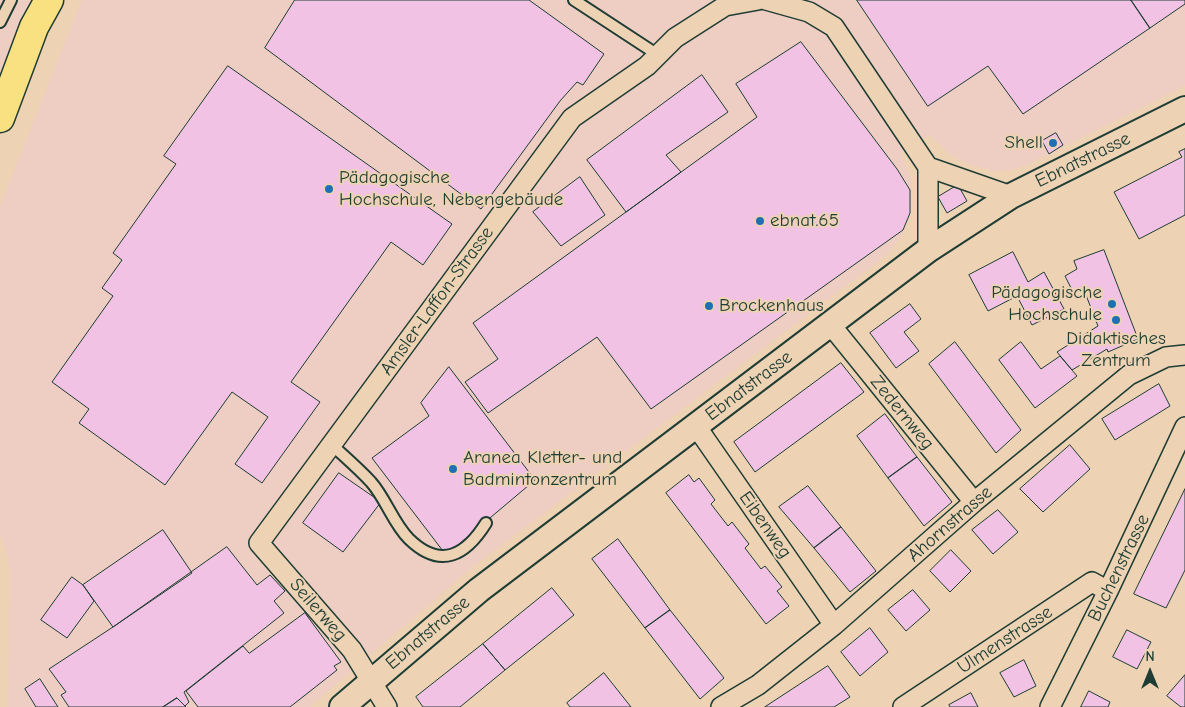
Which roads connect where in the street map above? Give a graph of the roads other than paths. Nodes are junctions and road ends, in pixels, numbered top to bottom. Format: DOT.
graph roads {
  1 [pos="11,0"];
  2 [pos="49,0"];
  3 [pos="574,0"];
  4 [pos="758,0"];
  5 [pos="766,0"];
  6 [pos="0,22"];
  7 [pos="658,55"];
  8 [pos="1185,109"];
  9 [pos="0,118"];
  10 [pos="928,168"];
  11 [pos="1010,196"];
  12 [pos="928,250"];
  13 [pos="830,324"];
  14 [pos="1185,355"];
  15 [pos="696,426"];
  16 [pos="1185,427"];
  17 [pos="332,445"];
  18 [pos="974,502"];
  19 [pos="486,523"];
  20 [pos="260,543"];
  21 [pos="1108,591"];
  22 [pos="834,624"];
  23 [pos="372,680"];
  24 [pos="342,707"];
  25 [pos="387,707"];
  26 [pos="721,707"];
  27 [pos="903,707"];
  28 [pos="1050,707"];
  1 -- 6 [label="lane"];
  2 -- 9 [label="main road"];
  3 -- 7 [label="lane"];
  4 -- 7 [label="street, Amsler-Laffon-Strasse"];
  5 -- 10 [label="street"];
  7 -- 17 [label="street, Amsler-Laffon-Strasse"];
  8 -- 11 [label="street, Ebnatstrasse"];
  10 -- 11 [label="street"];
  10 -- 12 [label="street"];
  11 -- 12 [label="street, Ebnatstrasse"];
  12 -- 13 [label="street, Ebnatstrasse"];
  13 -- 15 [label="street, Ebnatstrasse"];
  13 -- 18 [label="street, Zedernweg"];
  14 -- 18 [label="street, Ahornstrasse"];
  15 -- 22 [label="street, Eibenweg"];
  15 -- 23 [label="street, Ebnatstrasse"];
  16 -- 21 [label="street, Buchenstrasse"];
  17 -- 19 [label="lane"];
  17 -- 20 [label="street, Amsler-Laffon-Strasse"];
  18 -- 22 [label="street, Ahornstrasse"];
  20 -- 23 [label="street, Seilerweg"];
  21 -- 27 [label="street, Ulmenstrasse"];
  21 -- 28 [label="street, Buchenstrasse"];
  22 -- 26 [label="street, Ahornstrasse"];
  23 -- 24 [label="street, Ebnatstrasse"];
  23 -- 25 [label="street, Seilerweg"];
}
